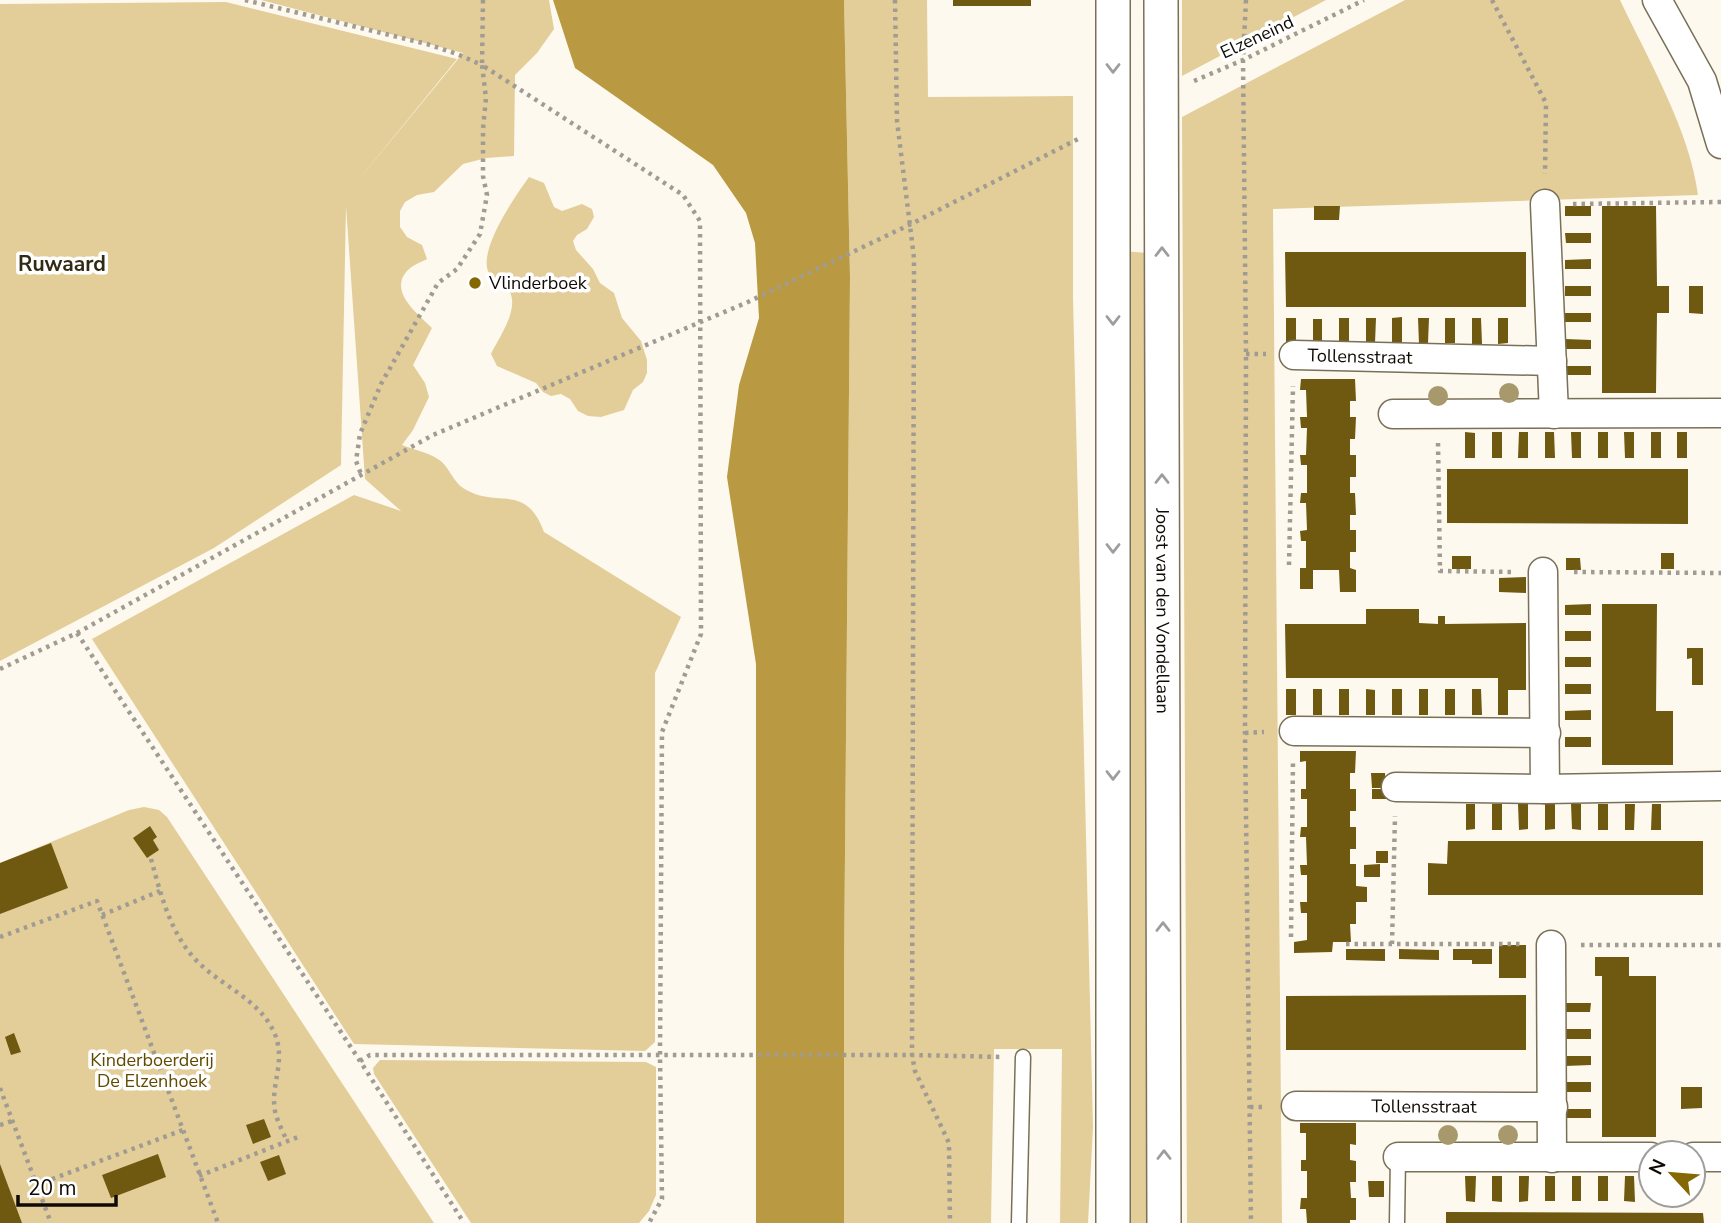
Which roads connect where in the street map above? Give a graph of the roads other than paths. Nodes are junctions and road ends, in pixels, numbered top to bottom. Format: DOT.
graph roads {
  1 [pos="1113,0"];
  2 [pos="1161,0"];
  3 [pos="1657,0"];
  4 [pos="1712,77"];
  5 [pos="1721,144"];
  6 [pos="1545,204"];
  7 [pos="1294,355"];
  8 [pos="1552,361"];
  9 [pos="1721,413"];
  10 [pos="1393,414"];
  11 [pos="1554,414"];
  12 [pos="1543,572"];
  13 [pos="1294,731"];
  14 [pos="1546,733"];
  15 [pos="1721,786"];
  16 [pos="1396,787"];
  17 [pos="1545,789"];
  18 [pos="1551,944"];
  19 [pos="1023,1057"];
  20 [pos="1296,1106"];
  21 [pos="1553,1107"];
  22 [pos="1398,1157"];
  23 [pos="1637,1157"];
  24 [pos="1552,1158"];
  25 [pos="1019,1223"];
  26 [pos="1114,1223"];
  27 [pos="1164,1223"];
  28 [pos="1396,1223"];
  1 -- 26 [label="street, one-way"];
  27 -- 2 [label="street, Joost van den Vondellaan, one-way"];
  3 -- 4 [label="street"];
  4 -- 5 [label="street"];
  6 -- 8 [label="street"];
  7 -- 8 [label="street, Tollensstraat"];
  8 -- 11 [label="street"];
  9 -- 11 [label="street"];
  10 -- 11 [label="street"];
  12 -- 14 [label="street"];
  13 -- 14 [label="street"];
  14 -- 17 [label="street"];
  15 -- 17 [label="street"];
  16 -- 17 [label="street"];
  18 -- 21 [label="street"];
  19 -- 25 [label="lane"];
  20 -- 21 [label="street, Tollensstraat"];
  21 -- 24 [label="street"];
  22 -- 24 [label="street"];
  22 -- 28 [label="lane"];
  23 -- 24 [label="street"];
}
